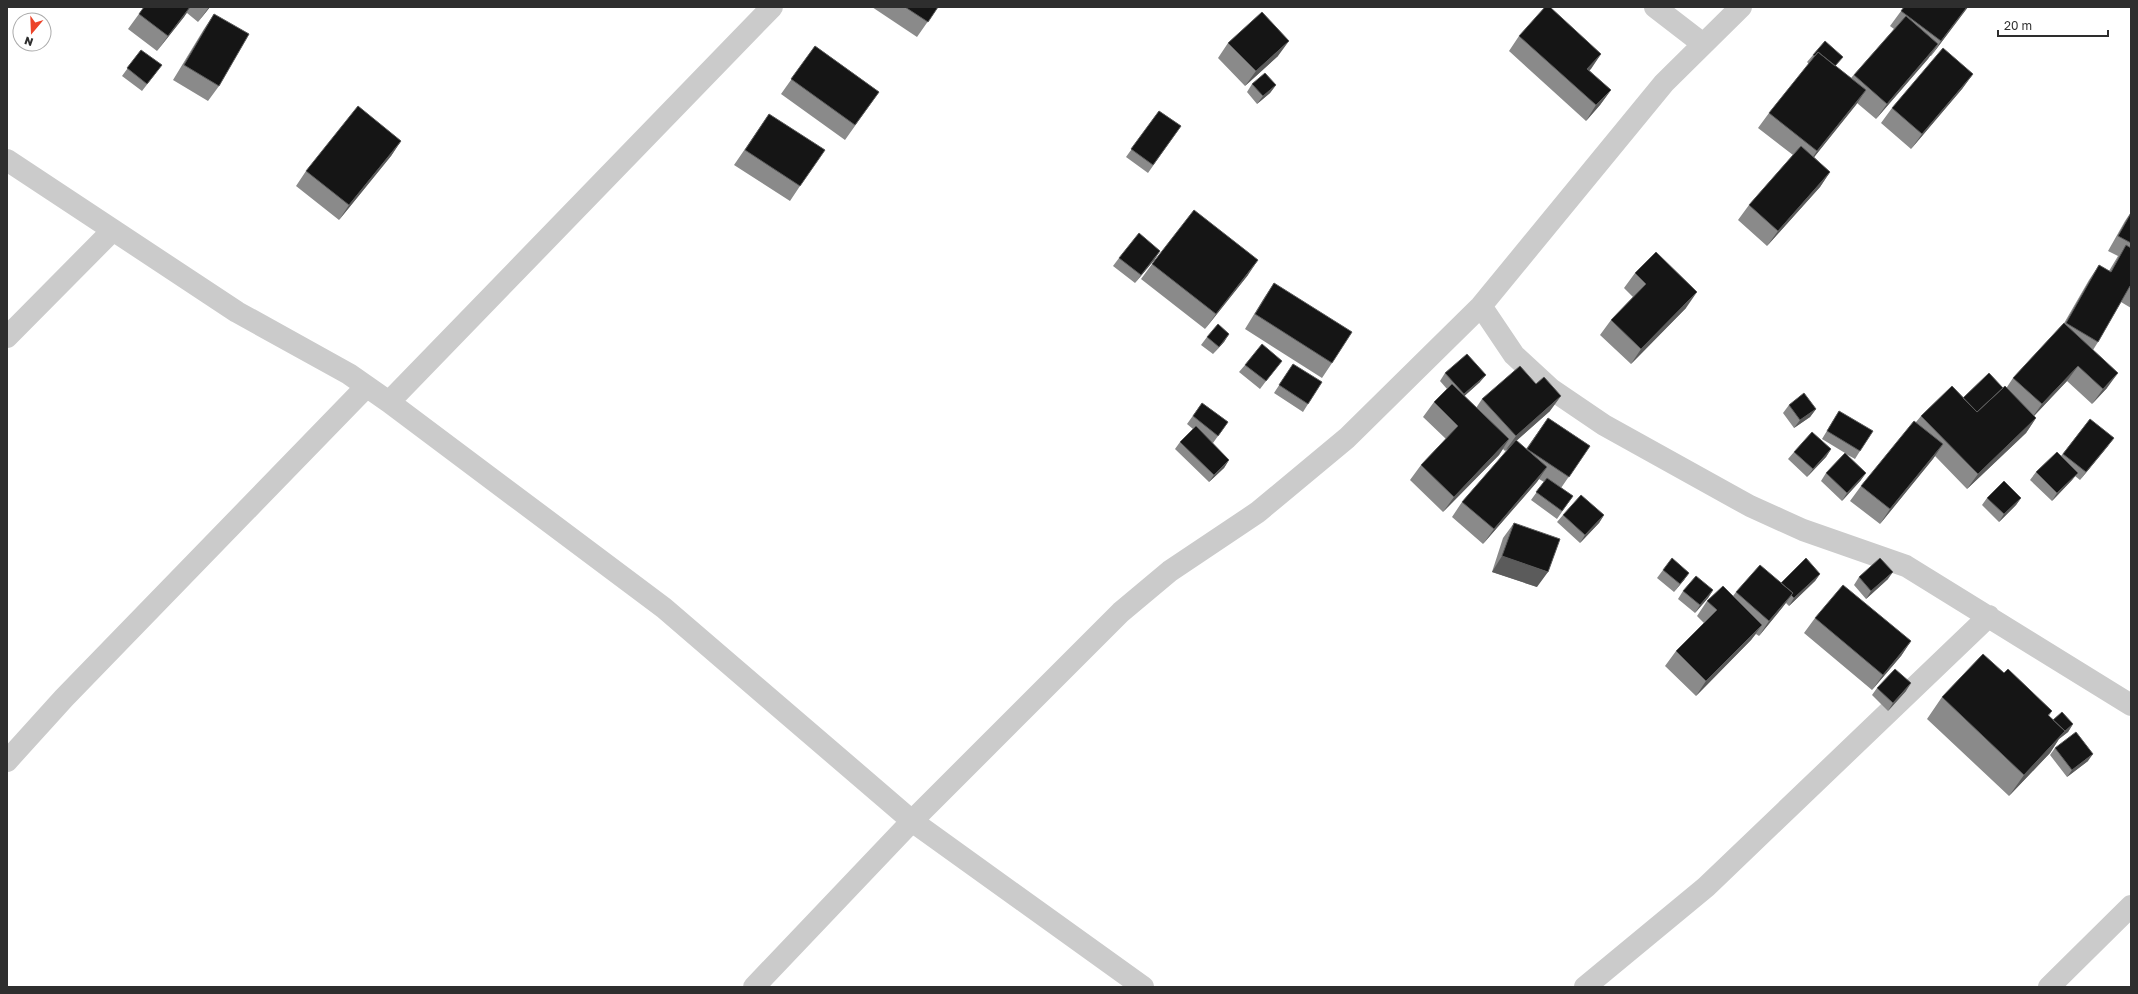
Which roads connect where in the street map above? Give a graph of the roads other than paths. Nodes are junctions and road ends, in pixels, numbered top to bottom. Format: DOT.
graph roads {
  1 [pos="772,7"];
  2 [pos="1655,7"];
  3 [pos="1741,7"];
  4 [pos="1703,44"];
  5 [pos="7,160"];
  6 [pos="113,230"];
  7 [pos="1481,306"];
  8 [pos="7,337"];
  9 [pos="366,387"];
  10 [pos="389,402"];
  11 [pos="1989,616"];
  12 [pos="2131,705"];
  13 [pos="7,761"];
  14 [pos="912,821"];
  15 [pos="2131,906"];
  16 [pos="754,987"];
  17 [pos="1143,987"];
  18 [pos="1585,987"];
  19 [pos="2050,987"];
  1 -- 10 [label="street"];
  2 -- 4 [label="street"];
  3 -- 4 [label="street"];
  4 -- 7 [label="street"];
  5 -- 6 [label="street"];
  6 -- 8 [label="street"];
  6 -- 9 [label="street"];
  7 -- 11 [label="street"];
  7 -- 14 [label="street"];
  9 -- 10 [label="street"];
  9 -- 13 [label="street"];
  10 -- 14 [label="street"];
  11 -- 12 [label="street"];
  11 -- 18 [label="street"];
  14 -- 16 [label="street"];
  14 -- 17 [label="street"];
  15 -- 19 [label="street"];
}
